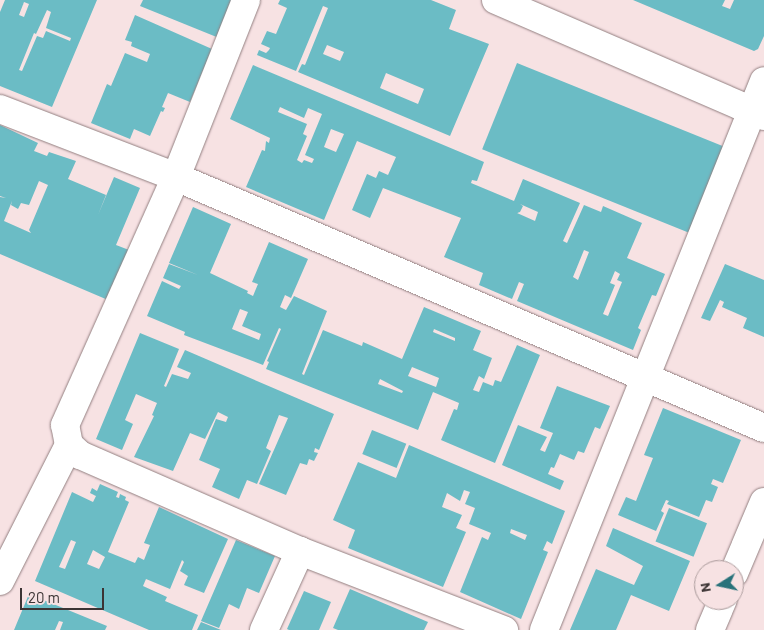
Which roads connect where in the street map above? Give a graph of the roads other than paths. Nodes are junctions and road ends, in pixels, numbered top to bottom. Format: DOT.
graph roads {
  1 [pos="246,0"];
  2 [pos="496,0"];
  3 [pos="764,81"];
  4 [pos="0,109"];
  5 [pos="758,113"];
  6 [pos="176,177"];
  7 [pos="646,377"];
  8 [pos="764,428"];
  9 [pos="69,445"];
  10 [pos="764,502"];
  11 [pos="300,551"];
  12 [pos="739,560"];
  13 [pos="0,581"];
  14 [pos="719,610"];
  15 [pos="264,630"];
  16 [pos="504,630"];
  17 [pos="544,630"];
  18 [pos="710,630"];
  1 -- 6 [label="street"];
  2 -- 5 [label="street"];
  3 -- 5 [label="street"];
  4 -- 6 [label="street"];
  5 -- 7 [label="street"];
  6 -- 7 [label="street"];
  6 -- 9 [label="street"];
  7 -- 8 [label="street"];
  7 -- 17 [label="street"];
  9 -- 11 [label="street"];
  9 -- 13 [label="street"];
  10 -- 12 [label="street"];
  11 -- 15 [label="street"];
  11 -- 16 [label="street"];
  14 -- 18 [label="street"];
}
